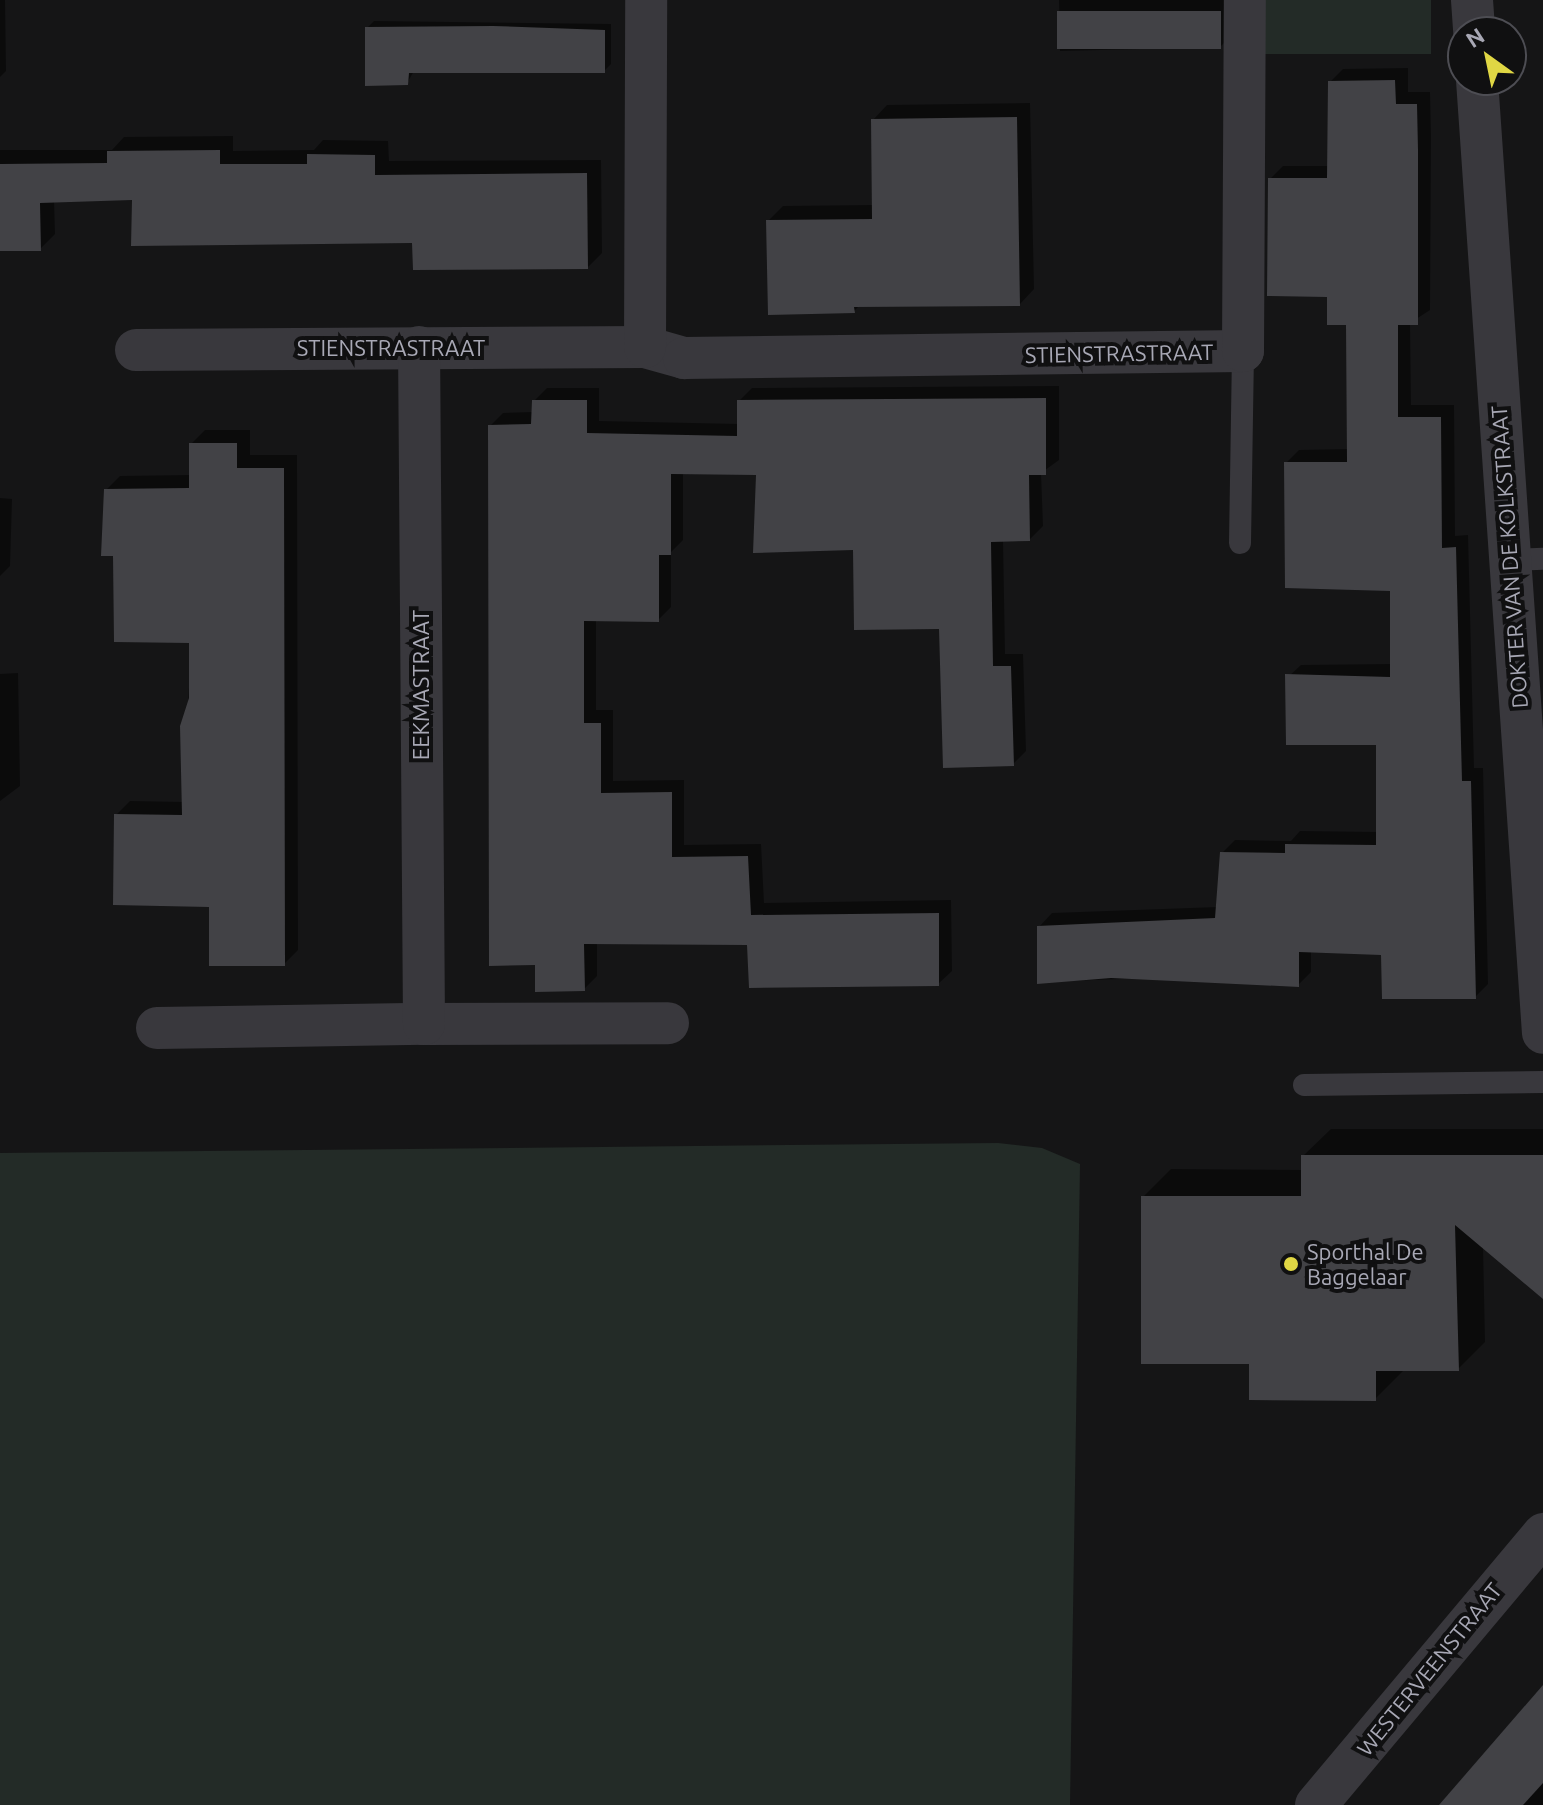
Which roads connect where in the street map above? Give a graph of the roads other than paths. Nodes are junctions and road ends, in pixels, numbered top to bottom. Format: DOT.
graph roads {
  1 [pos="646,0"];
  2 [pos="1245,0"];
  3 [pos="1479,96"];
  4 [pos="419,347"];
  5 [pos="645,347"];
  6 [pos="136,350"];
  7 [pos="1243,351"];
  8 [pos="1240,543"];
  9 [pos="1526,560"];
  10 [pos="668,1023"];
  11 [pos="424,1024"];
  12 [pos="157,1028"];
  13 [pos="1543,1033"];
  14 [pos="1543,1082"];
  15 [pos="1304,1085"];
  16 [pos="1543,1534"];
  17 [pos="1316,1805"];
  1 -- 5 [label="street"];
  2 -- 7 [label="street, STIENSTRASTRAAT"];
  3 -- 9 [label="street, DOKTER VAN DE KOLKSTRAAT"];
  4 -- 5 [label="street, STIENSTRASTRAAT"];
  4 -- 6 [label="street, STIENSTRASTRAAT"];
  4 -- 11 [label="street, EEKMASTRAAT"];
  5 -- 7 [label="street, STIENSTRASTRAAT"];
  7 -- 8 [label="lane"];
  9 -- 13 [label="street, DOKTER VAN DE KOLKSTRAAT"];
  10 -- 11 [label="street"];
  11 -- 12 [label="street"];
  14 -- 15 [label="lane"];
  16 -- 17 [label="street, WESTERVEENSTRAAT"];
}
